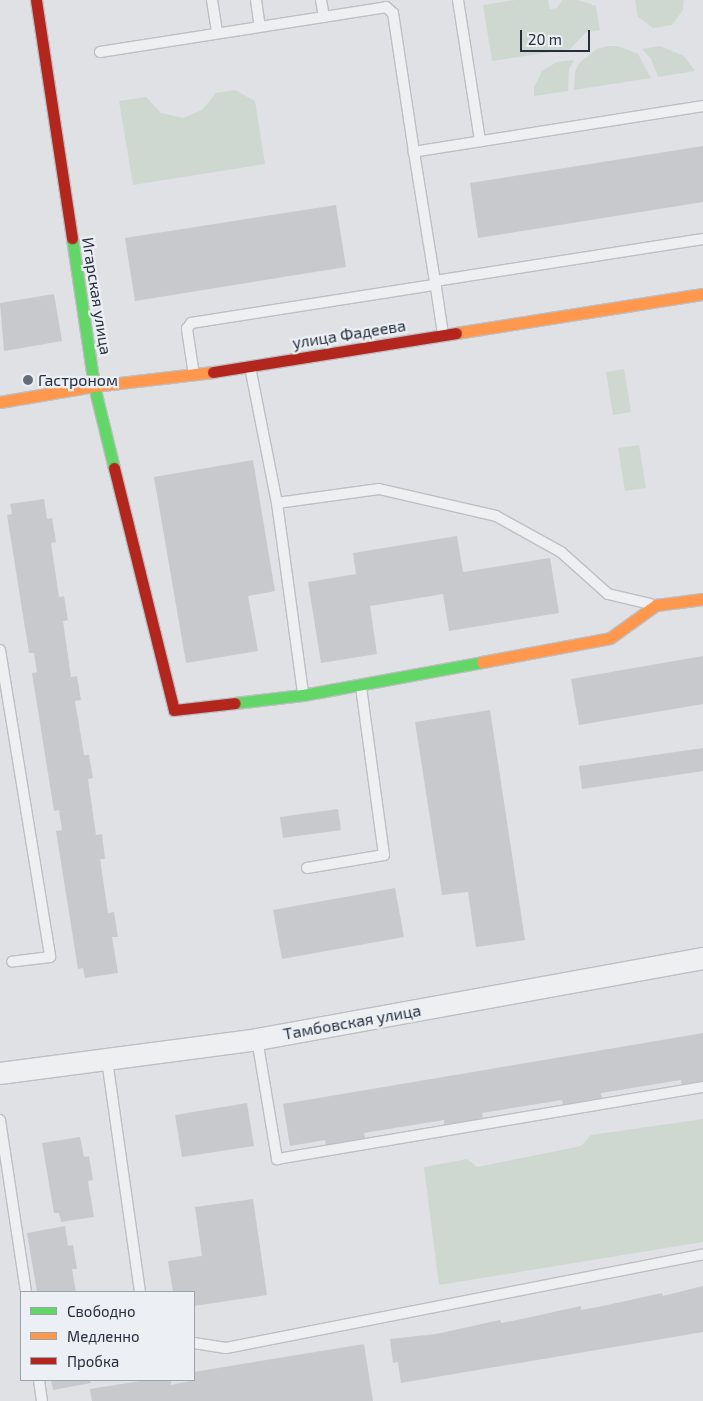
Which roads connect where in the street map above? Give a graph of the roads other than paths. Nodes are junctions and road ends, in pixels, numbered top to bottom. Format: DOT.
graph roads {
  1 [pos="36,0"];
  2 [pos="212,0"];
  3 [pos="256,0"];
  4 [pos="321,0"];
  5 [pos="458,0"];
  6 [pos="324,17"];
  7 [pos="260,27"];
  8 [pos="217,33"];
  9 [pos="100,52"];
  10 [pos="703,106"];
  11 [pos="480,142"];
  12 [pos="414,152"];
  13 [pos="703,239"];
  14 [pos="435,283"];
  15 [pos="703,294"];
  16 [pos="443,335"];
  17 [pos="250,366"];
  18 [pos="194,375"];
  19 [pos="94,386"];
  20 [pos="0,402"];
  21 [pos="278,504"];
  22 [pos="703,599"];
  23 [pos="656,605"];
  24 [pos="0,650"];
  25 [pos="361,685"];
  26 [pos="303,695"];
  27 [pos="307,868"];
  28 [pos="703,958"];
  29 [pos="12,962"];
  30 [pos="256,1039"];
  31 [pos="107,1060"];
  32 [pos="0,1073"];
  33 [pos="703,1087"];
  34 [pos="0,1120"];
  35 [pos="703,1254"];
  36 [pos="26,1291"];
  37 [pos="140,1291"];
  38 [pos="195,1343"];
  39 [pos="39,1381"];
  40 [pos="42,1401"];
  1 -- 19 [label="street, Игарская улица"];
  2 -- 8 [label="lane"];
  3 -- 7 [label="lane"];
  4 -- 6 [label="lane"];
  5 -- 11 [label="lane"];
  6 -- 7 [label="lane"];
  6 -- 12 [label="lane"];
  7 -- 8 [label="lane"];
  8 -- 9 [label="lane"];
  10 -- 11 [label="lane"];
  11 -- 12 [label="lane"];
  12 -- 14 [label="lane"];
  13 -- 14 [label="lane"];
  14 -- 16 [label="lane"];
  14 -- 18 [label="lane"];
  15 -- 16 [label="street, улица Фадеева"];
  16 -- 17 [label="street, улица Фадеева"];
  17 -- 18 [label="street, улица Фадеева"];
  17 -- 21 [label="lane"];
  18 -- 19 [label="street, улица Фадеева"];
  19 -- 20 [label="street, улица Фадеева"];
  19 -- 26 [label="street, Игарская улица"];
  21 -- 23 [label="lane"];
  21 -- 26 [label="lane"];
  22 -- 23 [label="street"];
  23 -- 25 [label="street"];
  24 -- 29 [label="lane"];
  25 -- 26 [label="street"];
  25 -- 27 [label="lane"];
  28 -- 30 [label="street, Тамбовская улица"];
  30 -- 31 [label="street, Тамбовская улица"];
  30 -- 33 [label="lane"];
  31 -- 32 [label="street, Тамбовская улица"];
  31 -- 37 [label="lane"];
  34 -- 36 [label="lane"];
  35 -- 38 [label="lane"];
  39 -- 40 [label="lane"];
}
